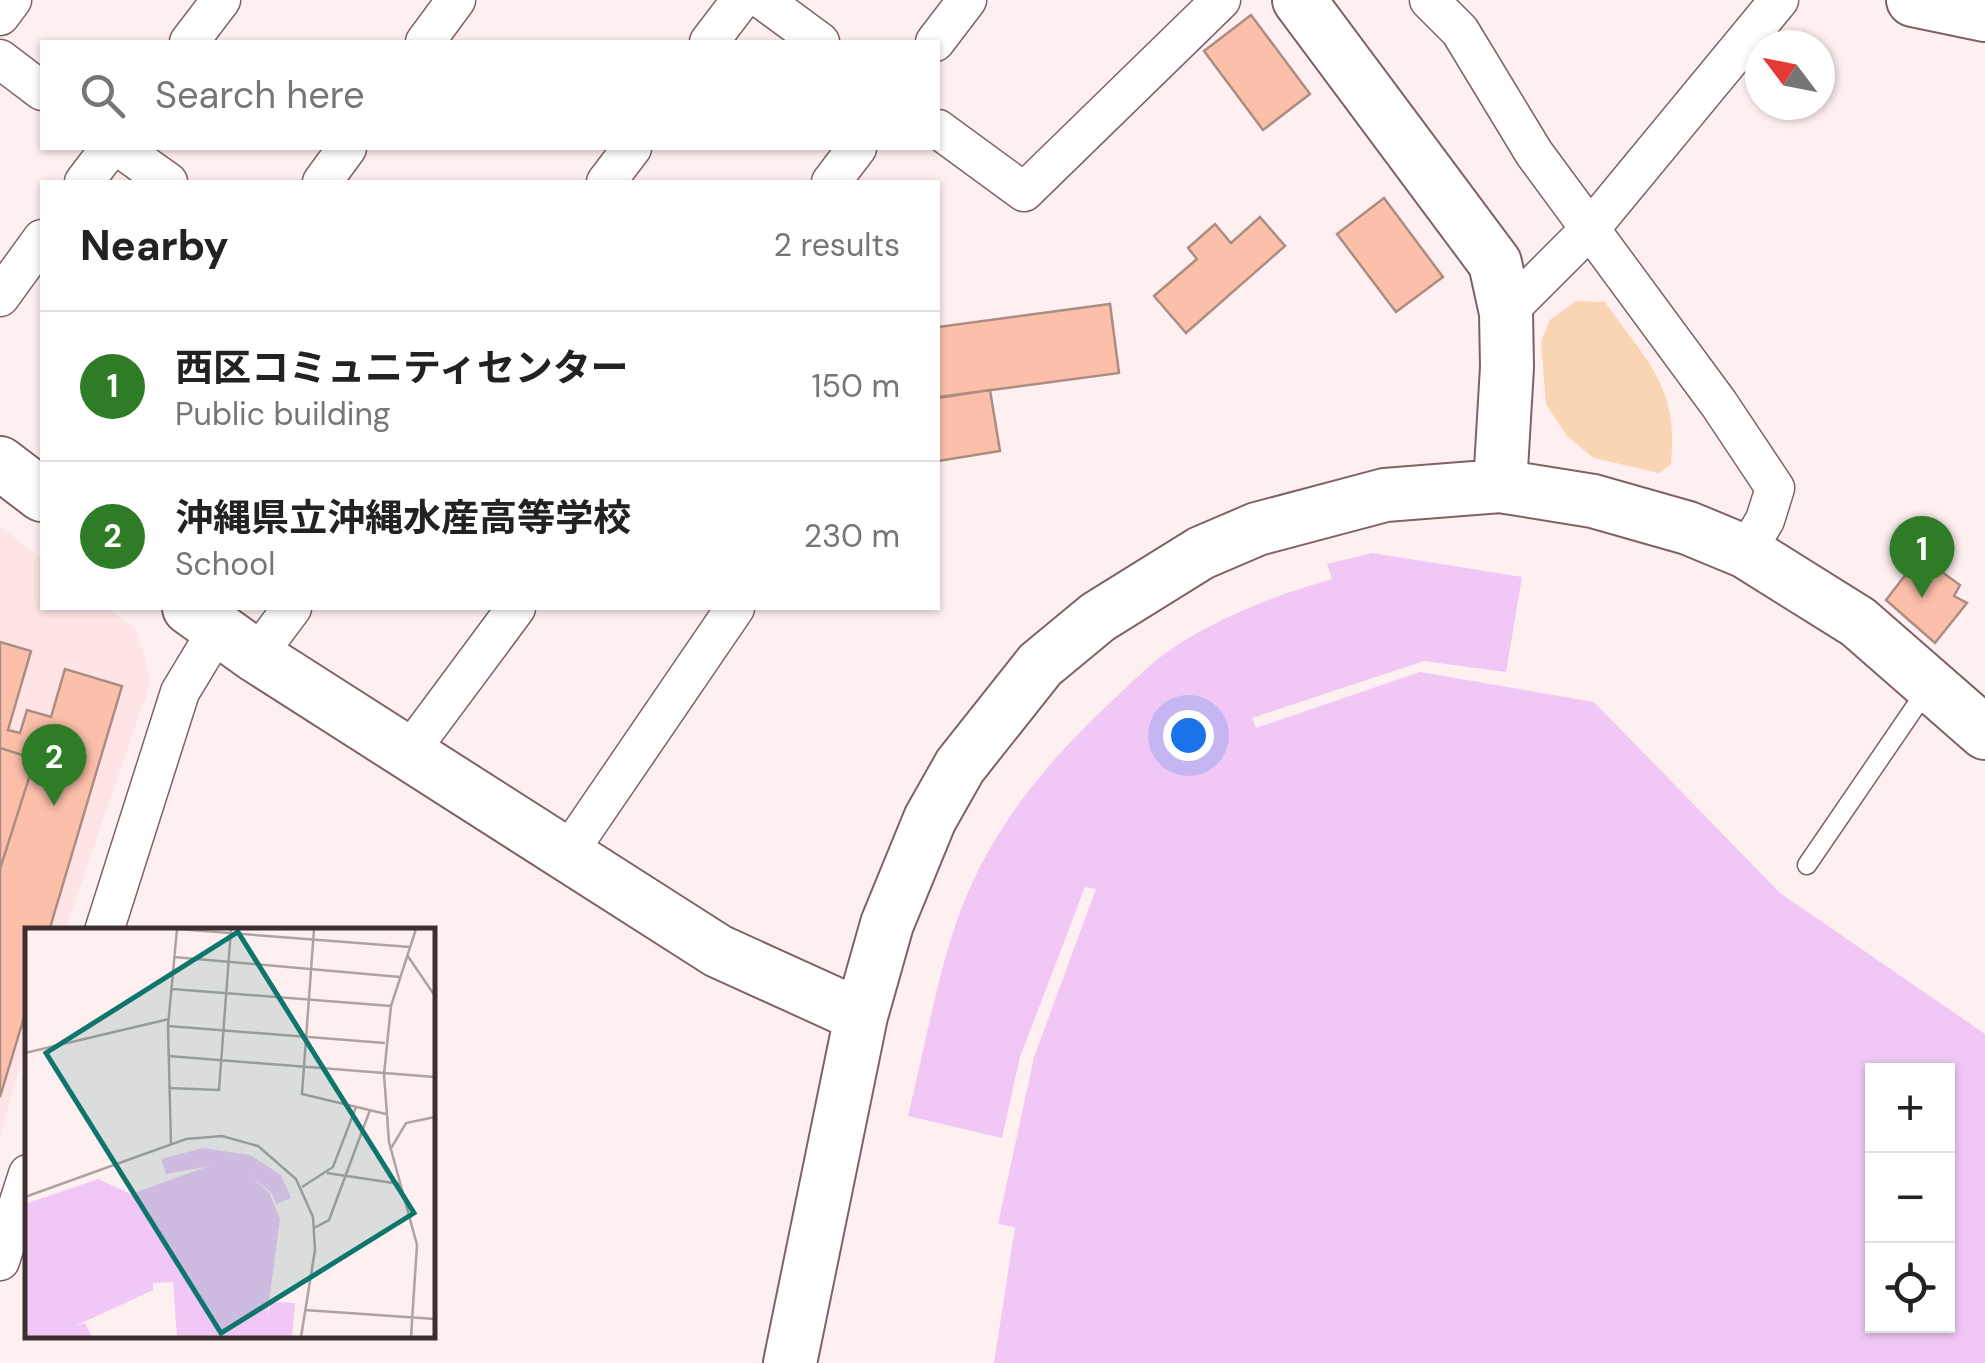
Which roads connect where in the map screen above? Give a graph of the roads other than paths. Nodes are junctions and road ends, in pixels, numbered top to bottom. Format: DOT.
graph roads {
  1 [pos="12,0"];
  2 [pos="221,0"];
  3 [pos="456,0"];
  4 [pos="741,0"];
  5 [pos="763,0"];
  6 [pos="967,0"];
  7 [pos="1220,0"];
  8 [pos="1299,0"];
  9 [pos="1428,0"];
  10 [pos="1779,0"];
  11 [pos="1913,0"];
  12 [pos="0,16"];
  13 [pos="1985,16"];
  14 [pos="191,40"];
  15 [pos="426,40"];
  16 [pos="711,40"];
  17 [pos="817,40"];
  18 [pos="937,40"];
  19 [pos="0,60"];
  20 [pos="40,89"];
  21 [pos="940,130"];
  22 [pos="108,150"];
  23 [pos="123,150"];
  24 [pos="346,150"];
  25 [pos="630,150"];
  26 [pos="855,150"];
  27 [pos="86,180"];
  28 [pos="165,180"];
  29 [pos="324,180"];
  30 [pos="608,180"];
  31 [pos="833,180"];
  32 [pos="1590,230"];
  33 [pos="40,242"];
  34 [pos="0,296"];
  35 [pos="1506,313"];
  36 [pos="0,463"];
  37 [pos="1500,486"];
  38 [pos="40,493"];
  39 [pos="1746,552"];
  40 [pos="286,610"];
  41 [pos="514,610"];
  42 [pos="734,610"];
  43 [pos="221,631"];
  44 [pos="1930,685"];
  45 [pos="1985,733"];
  46 [pos="408,752"];
  47 [pos="567,854"];
  48 [pos="1808,865"];
  49 [pos="105,928"];
  50 [pos="861,1016"];
  51 [pos="25,1183"];
  52 [pos="0,1261"];
  53 [pos="790,1363"];
  1 -- 12 [label="street"];
  2 -- 14 [label="street"];
  3 -- 15 [label="street"];
  4 -- 16 [label="street"];
  5 -- 17 [label="street"];
  6 -- 18 [label="street"];
  7 -- 21 [label="street"];
  8 -- 35 [label="street"];
  9 -- 32 [label="street"];
  10 -- 32 [label="street"];
  11 -- 13 [label="street"];
  19 -- 20 [label="street"];
  22 -- 27 [label="street"];
  23 -- 28 [label="street"];
  24 -- 29 [label="street"];
  25 -- 30 [label="street"];
  26 -- 31 [label="street"];
  32 -- 35 [label="street"];
  32 -- 39 [label="street"];
  33 -- 34 [label="street"];
  35 -- 37 [label="street"];
  36 -- 38 [label="street"];
  37 -- 39 [label="street"];
  37 -- 50 [label="street"];
  39 -- 44 [label="street"];
  40 -- 43 [label="street"];
  41 -- 46 [label="street"];
  42 -- 47 [label="street"];
  43 -- 46 [label="street"];
  43 -- 49 [label="street"];
  44 -- 45 [label="street"];
  44 -- 48 [label="lane"];
  46 -- 47 [label="street"];
  47 -- 50 [label="street"];
  50 -- 53 [label="street"];
  51 -- 52 [label="street"];
}
